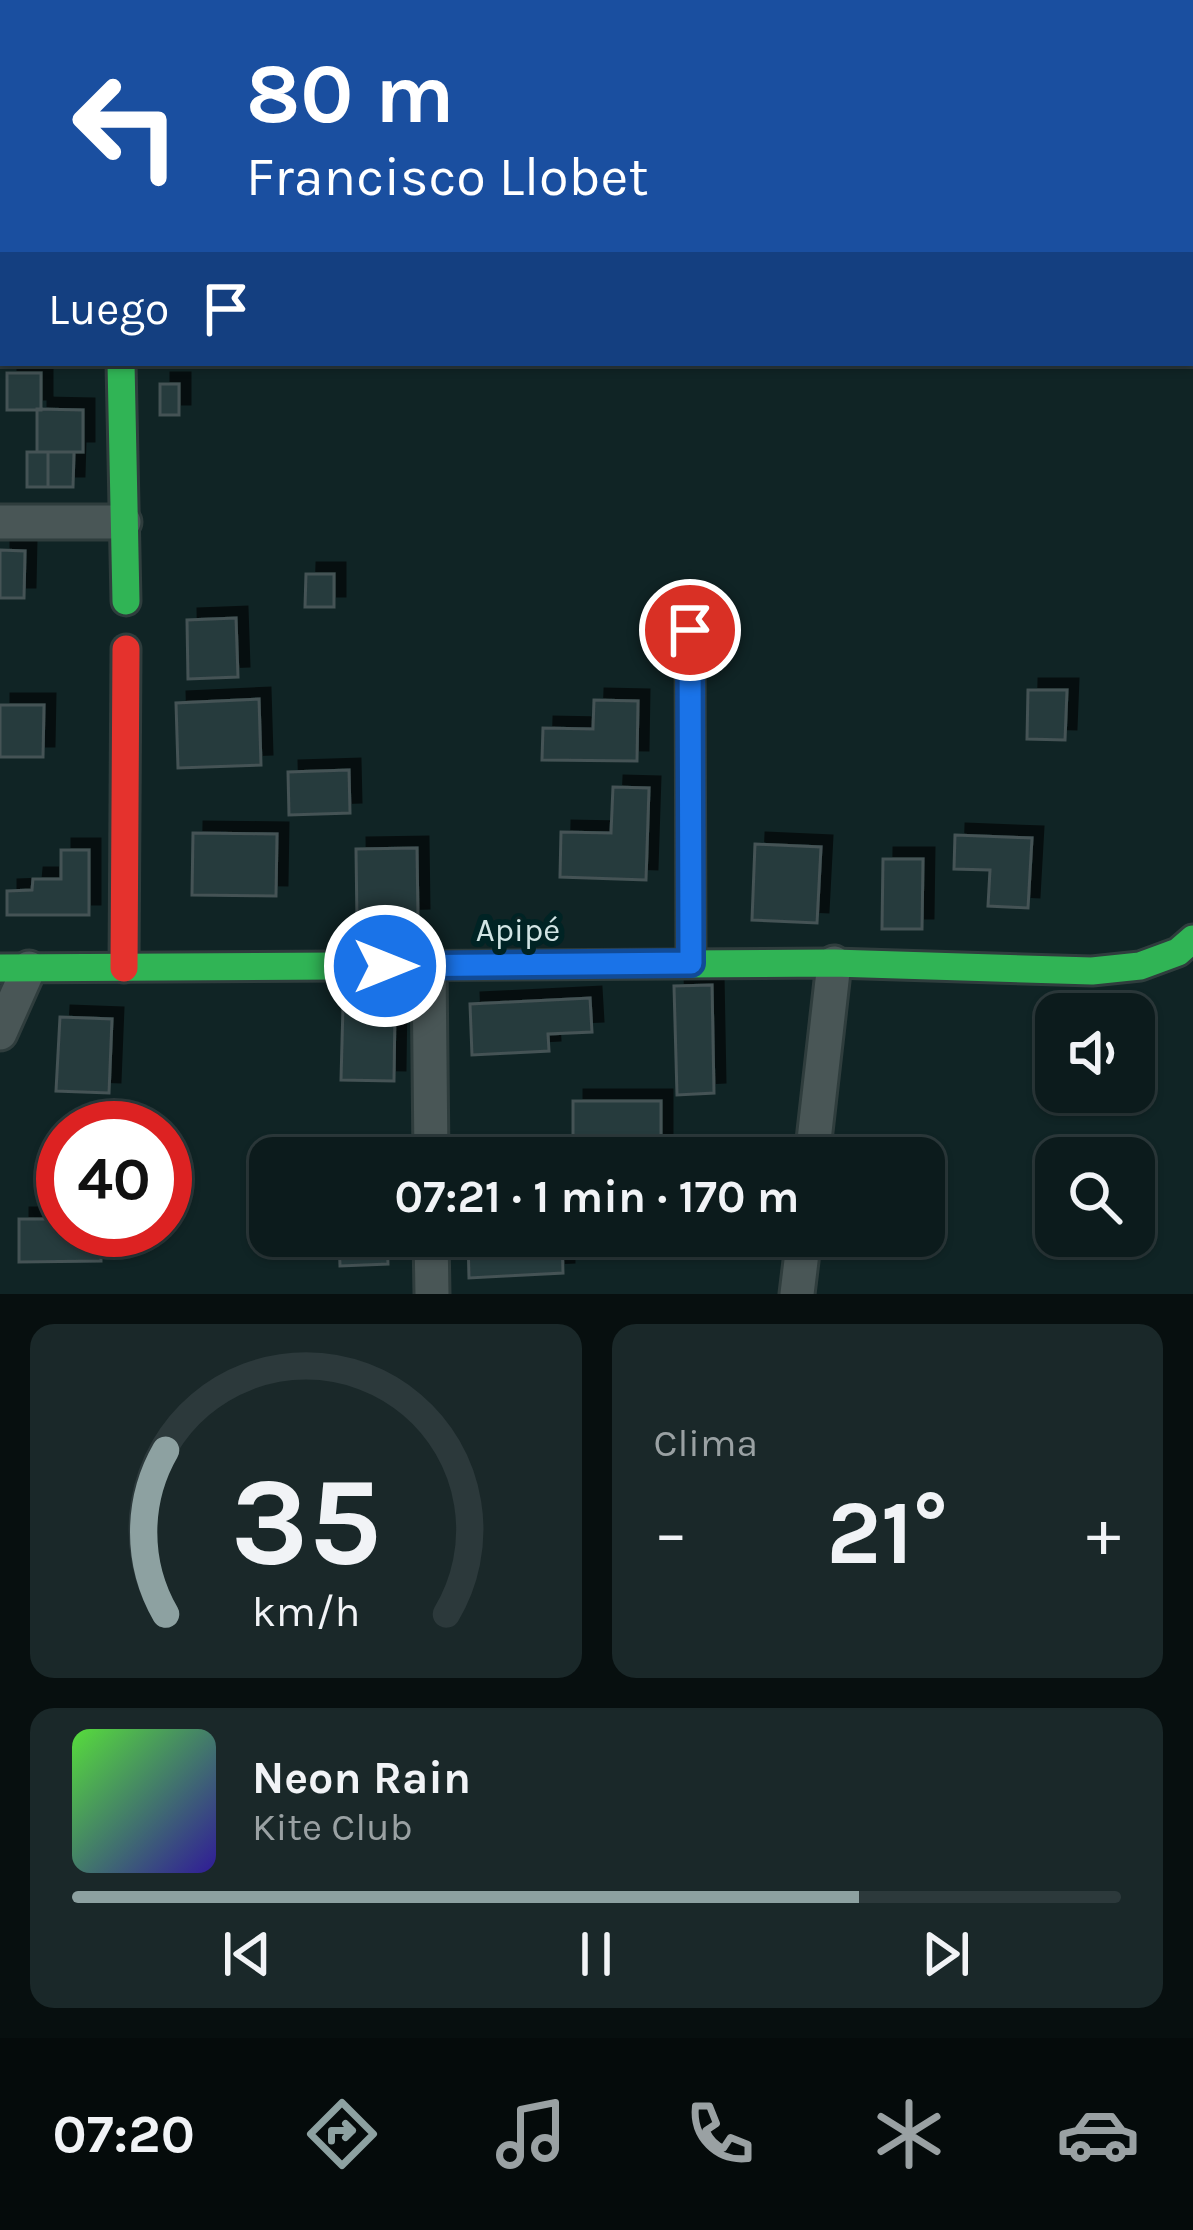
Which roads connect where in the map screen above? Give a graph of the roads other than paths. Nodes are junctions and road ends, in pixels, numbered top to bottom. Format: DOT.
graph roads {
  1 [pos="121,366"];
  2 [pos="0,522"];
  3 [pos="124,522"];
  4 [pos="126,601"];
  5 [pos="690,630"];
  6 [pos="126,649"];
  7 [pos="1193,939"];
  8 [pos="691,963"];
  9 [pos="835,963"];
  10 [pos="429,965"];
  11 [pos="15,968"];
  12 [pos="124,968"];
  13 [pos="0,1033"];
  14 [pos="430,1137"];
  15 [pos="814,1137"];
  16 [pos="431,1257"];
  17 [pos="801,1257"];
  18 [pos="432,1294"];
  19 [pos="797,1294"];
  1 -- 3 [label="street"];
  2 -- 3 [label="street"];
  3 -- 4 [label="street"];
  5 -- 8 [label="street"];
  6 -- 12 [label="street"];
  7 -- 9 [label="street, Apipé"];
  8 -- 9 [label="street, Apipé"];
  8 -- 10 [label="street, Apipé"];
  9 -- 15 [label="street"];
  10 -- 12 [label="street, Apipé"];
  10 -- 14 [label="street"];
  11 -- 12 [label="street, Apipé"];
  11 -- 13 [label="street"];
  16 -- 18 [label="street"];
  17 -- 19 [label="street"];
}
